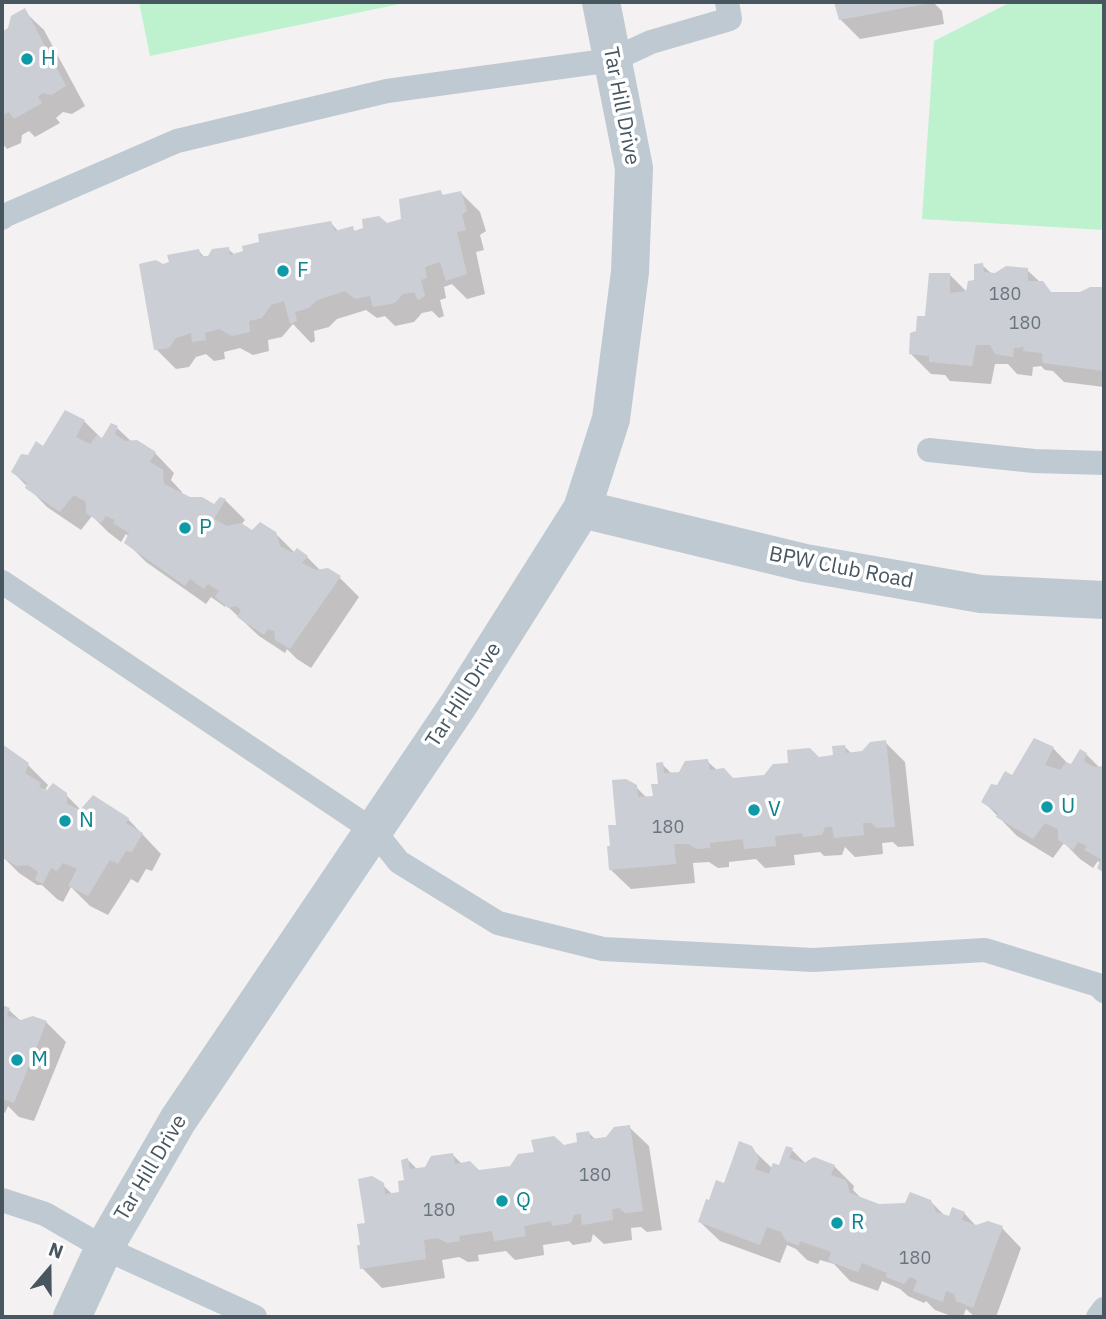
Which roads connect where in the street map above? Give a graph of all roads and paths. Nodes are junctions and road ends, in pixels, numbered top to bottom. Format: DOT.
graph roads {
  1 [pos="601,2"];
  2 [pos="727,2"];
  3 [pos="612,60"];
  4 [pos="2,218"];
  5 [pos="929,450"];
  6 [pos="1104,463"];
  7 [pos="582,509"];
  8 [pos="2,582"];
  9 [pos="1104,600"];
  10 [pos="374,831"];
  11 [pos="1104,991"];
  12 [pos="2,1200"];
  13 [pos="104,1248"];
  14 [pos="1104,1309"];
  15 [pos="72,1317"];
  16 [pos="255,1317"];
  17 [pos="1098,1317"];
  1 -- 3 [label="street, Tar Hill Drive"];
  2 -- 3 [label="lane"];
  3 -- 4 [label="lane"];
  3 -- 7 [label="street, Tar Hill Drive"];
  5 -- 6 [label="lane"];
  7 -- 9 [label="street, BPW Club Road"];
  7 -- 10 [label="street, Tar Hill Drive"];
  8 -- 10 [label="lane"];
  10 -- 11 [label="lane"];
  10 -- 13 [label="street, Tar Hill Drive"];
  12 -- 13 [label="lane"];
  13 -- 15 [label="street, Tar Hill Drive"];
  13 -- 16 [label="lane"];
  14 -- 17 [label="lane"];
}
